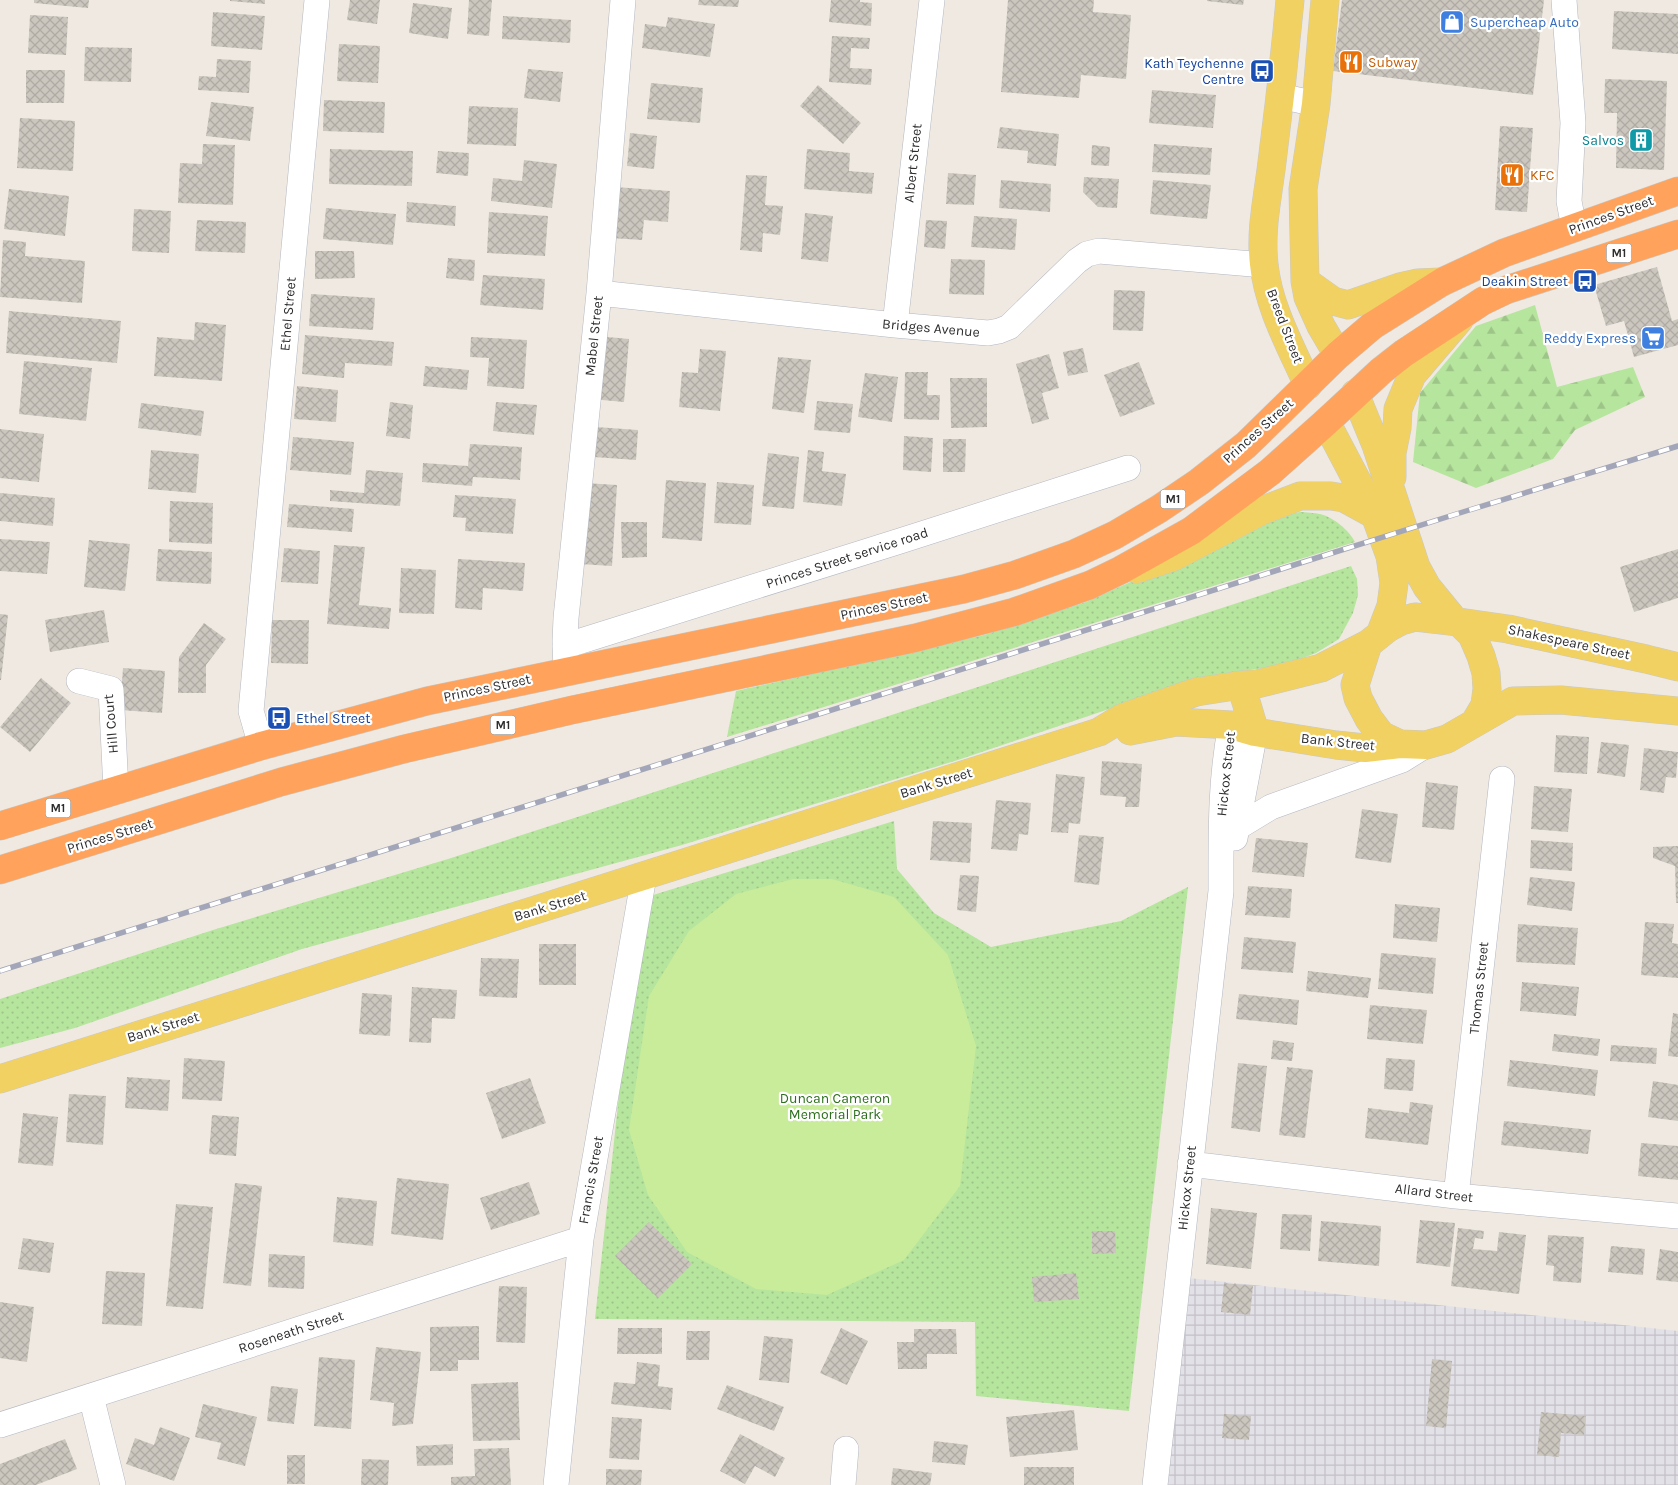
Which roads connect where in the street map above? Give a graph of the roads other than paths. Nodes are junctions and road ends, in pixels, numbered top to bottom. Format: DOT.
graph roads {
  1 [pos="317,0"];
  2 [pos="623,0"];
  3 [pos="932,0"];
  4 [pos="1290,0"];
  5 [pos="1325,0"];
  6 [pos="1564,0"];
  7 [pos="1280,96"];
  8 [pos="1316,104"];
  9 [pos="1678,191"];
  10 [pos="1678,221"];
  11 [pos="1574,228"];
  12 [pos="1678,234"];
  13 [pos="1264,265"];
  14 [pos="1305,281"];
  15 [pos="1442,282"];
  16 [pos="599,294"];
  17 [pos="1462,316"];
  18 [pos="895,325"];
  19 [pos="1338,355"];
  20 [pos="1308,385"];
  21 [pos="1355,394"];
  22 [pos="1326,422"];
  23 [pos="1128,468"];
  24 [pos="1392,493"];
  25 [pos="1375,515"];
  26 [pos="1090,585"];
  27 [pos="1456,621"];
  28 [pos="1375,638"];
  29 [pos="1646,658"];
  30 [pos="566,659"];
  31 [pos="1678,662"];
  32 [pos="1678,667"];
  33 [pos="79,681"];
  34 [pos="1241,685"];
  35 [pos="572,710"];
  36 [pos="1678,711"];
  37 [pos="1475,722"];
  38 [pos="1243,728"];
  39 [pos="1099,732"];
  40 [pos="1400,744"];
  41 [pos="1426,745"];
  42 [pos="261,746"];
  43 [pos="1502,779"];
  44 [pos="116,790"];
  45 [pos="1229,824"];
  46 [pos="0,826"];
  47 [pos="0,870"];
  48 [pos="644,876"];
  49 [pos="0,1078"];
  50 [pos="1190,1164"];
  51 [pos="1456,1196"];
  52 [pos="1678,1216"];
  53 [pos="581,1239"];
  54 [pos="91,1396"];
  55 [pos="0,1425"];
  56 [pos="846,1449"];
  57 [pos="113,1485"];
  58 [pos="556,1485"];
  59 [pos="843,1485"];
  60 [pos="1155,1485"];
  1 -- 42 [label="street, Ethel Street"];
  2 -- 16 [label="street, Mabel Street"];
  3 -- 18 [label="street, Albert Street"];
  4 -- 7 [label="main road, Breed Street"];
  5 -- 8 [label="main road"];
  6 -- 11 [label="street"];
  7 -- 8 [label="street"];
  7 -- 13 [label="main road, Breed Street"];
  8 -- 14 [label="main road"];
  9 -- 11 [label="highway, Princes Street / M1"];
  10 -- 11 [label="highway"];
  11 -- 15 [label="highway, Princes Street / M1"];
  12 -- 17 [label="highway, Princes Street / M1"];
  13 -- 18 [label="street, Bridges Avenue"];
  13 -- 20 [label="main road, Breed Street"];
  14 -- 15 [label="main road"];
  14 -- 19 [label="main road"];
  15 -- 19 [label="highway, Princes Street / M1"];
  16 -- 18 [label="street, Bridges Avenue"];
  16 -- 30 [label="street, Mabel Street"];
  17 -- 21 [label="highway, Princes Street / M1"];
  17 -- 24 [label="main road"];
  19 -- 20 [label="highway, Princes Street / M1"];
  19 -- 21 [label="highway"];
  20 -- 22 [label="highway, Breed Street"];
  20 -- 30 [label="highway, Princes Street / M1"];
  21 -- 22 [label="highway, Princes Street / M1"];
  21 -- 24 [label="main road"];
  22 -- 25 [label="main road, Breed Street"];
  22 -- 26 [label="highway, Princes Street / M1"];
  23 -- 30 [label="street, Princes Street service road"];
  24 -- 27 [label="main road"];
  25 -- 26 [label="main road"];
  25 -- 28 [label="main road, Breed Street"];
  26 -- 35 [label="highway, Princes Street / M1"];
  27 -- 28 [label="main road"];
  27 -- 29 [label="main road, Shakespeare Street"];
  27 -- 37 [label="main road"];
  28 -- 34 [label="main road, Bank Street"];
  28 -- 40 [label="main road"];
  29 -- 31 [label="street"];
  29 -- 32 [label="main road, Shakespeare Street"];
  30 -- 35 [label="highway"];
  30 -- 42 [label="highway, Princes Street / M1"];
  33 -- 44 [label="street, Hill Court"];
  34 -- 38 [label="main road, Hickox Street"];
  34 -- 39 [label="main road, Bank Street"];
  35 -- 47 [label="highway, Princes Street / M1"];
  36 -- 37 [label="main road"];
  37 -- 41 [label="main road"];
  38 -- 39 [label="main road, Bank Street"];
  38 -- 40 [label="main road, Bank Street"];
  38 -- 45 [label="street, Hickox Street"];
  39 -- 48 [label="main road, Bank Street"];
  40 -- 41 [label="main road"];
  41 -- 45 [label="street, Hickox Street"];
  42 -- 44 [label="highway, Princes Street / M1"];
  43 -- 51 [label="street, Thomas Street"];
  44 -- 46 [label="highway, Princes Street / M1"];
  45 -- 50 [label="street, Hickox Street"];
  48 -- 49 [label="main road, Bank Street"];
  48 -- 53 [label="street, Francis Street"];
  50 -- 51 [label="street, Allard Street"];
  50 -- 60 [label="street, Hickox Street"];
  51 -- 52 [label="street, Allard Street"];
  53 -- 54 [label="street, Roseneath Street"];
  53 -- 58 [label="street, Francis Street"];
  54 -- 55 [label="street, Roseneath Street"];
  54 -- 57 [label="street"];
  56 -- 59 [label="street"];
}
